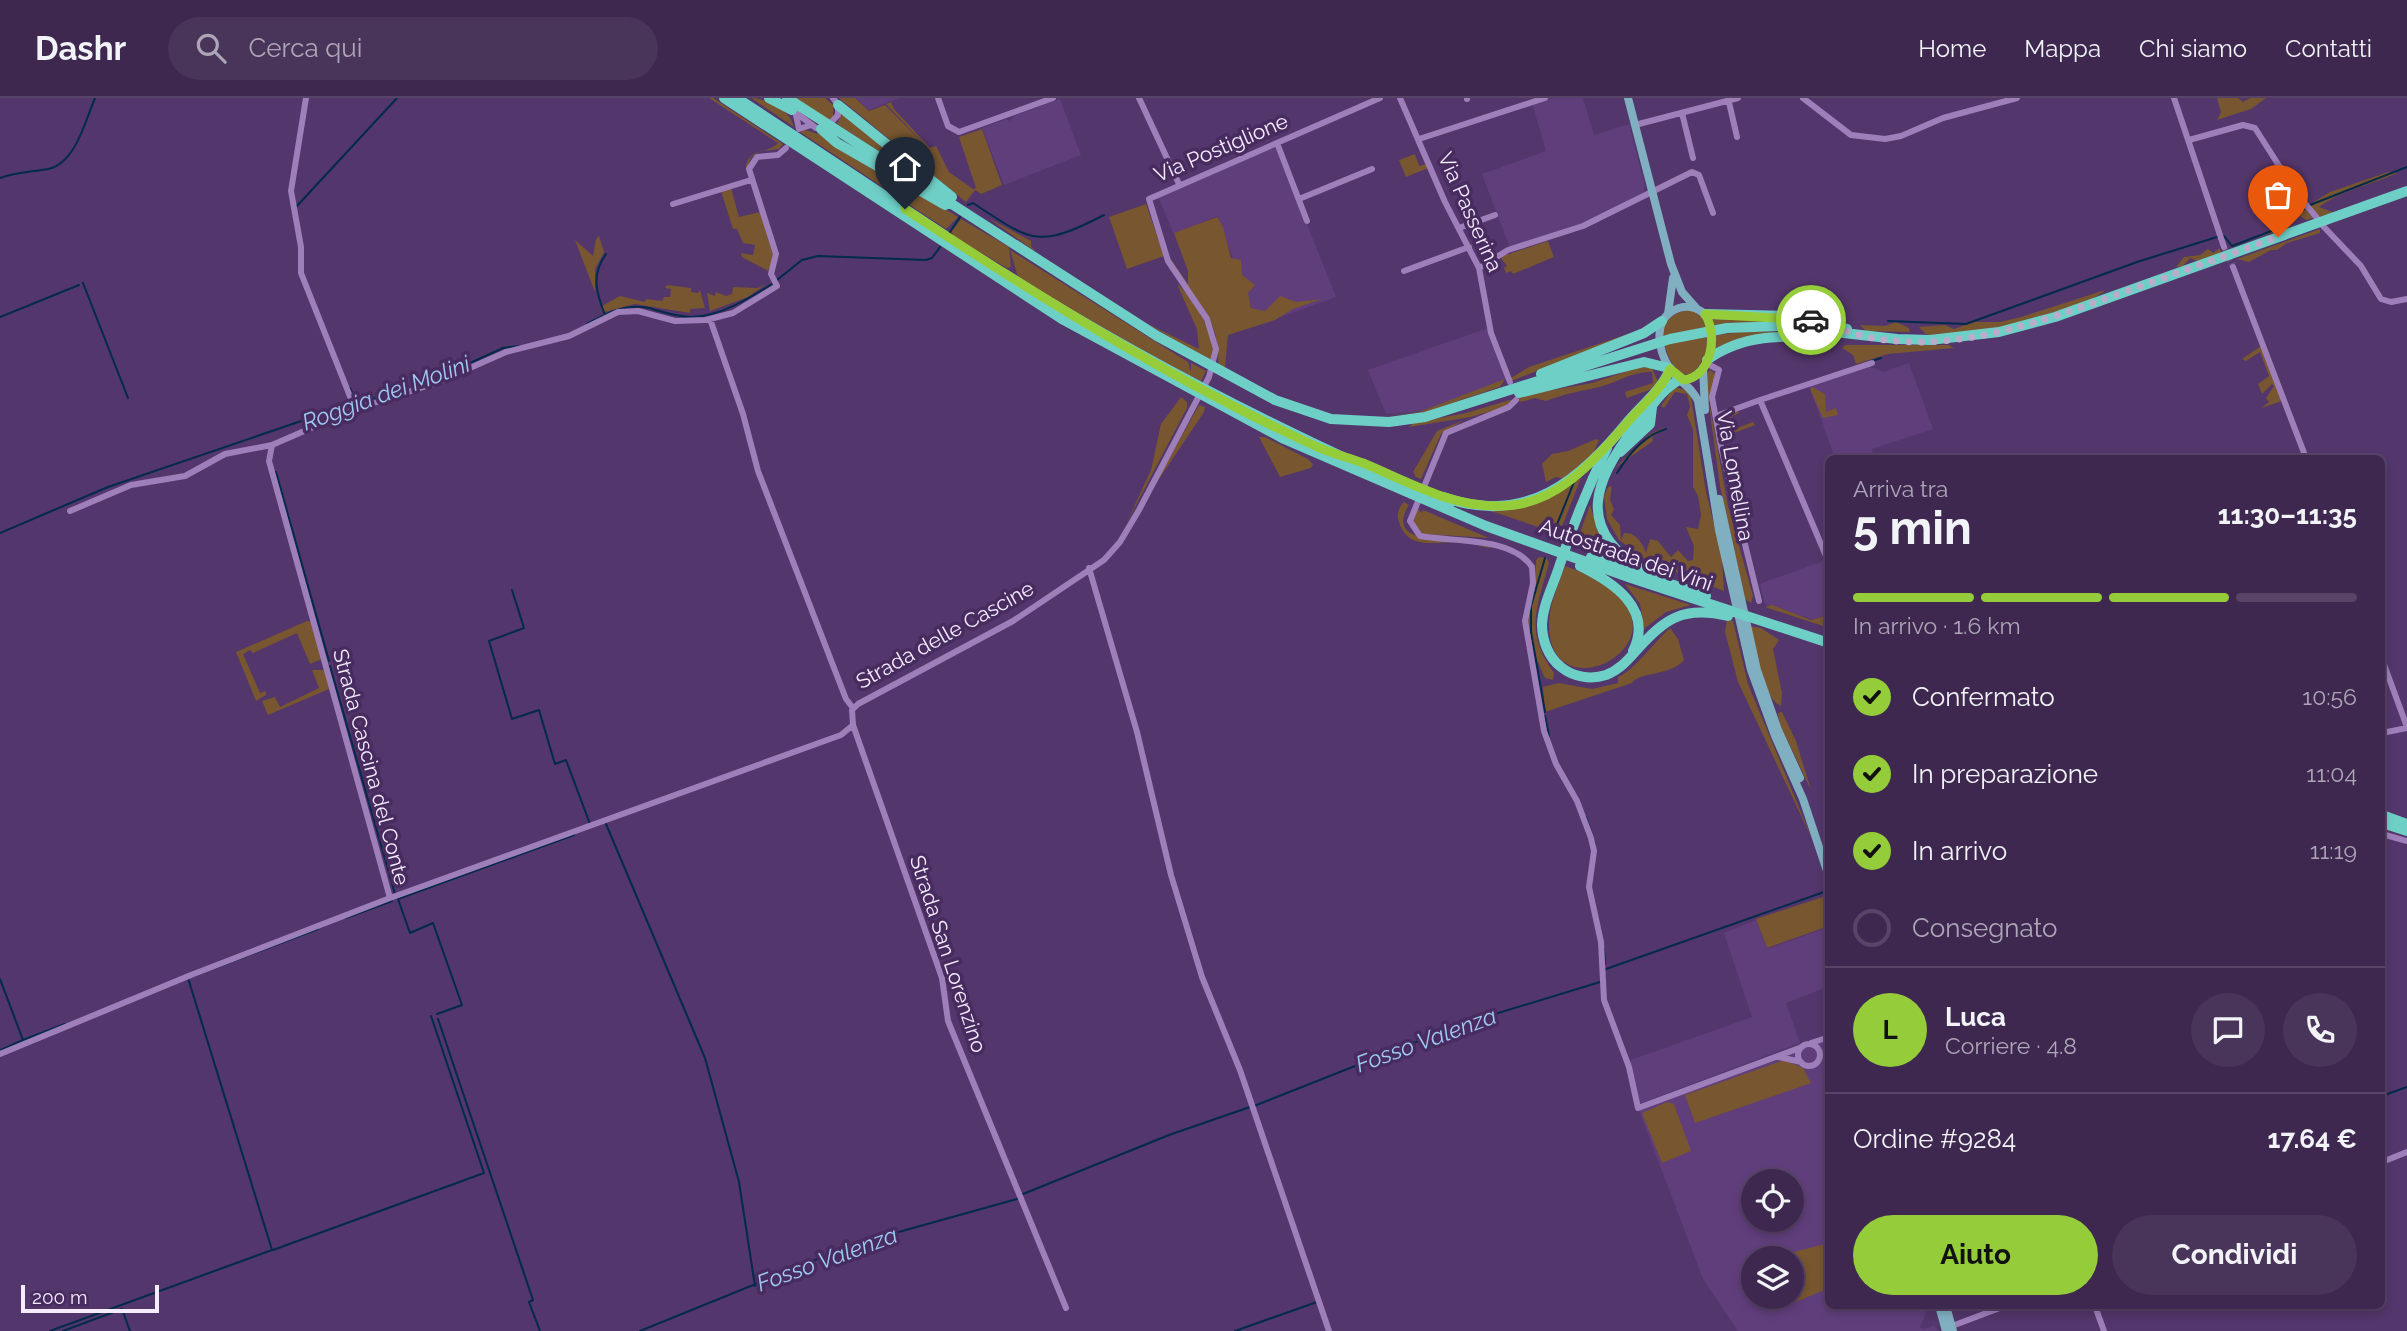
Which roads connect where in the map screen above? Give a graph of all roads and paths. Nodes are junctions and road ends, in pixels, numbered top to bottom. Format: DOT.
graph roads {
  1 [pos="306,98"];
  2 [pos="724,98"];
  3 [pos="737,98"];
  4 [pos="769,98"];
  5 [pos="788,98"];
  6 [pos="938,98"];
  7 [pos="1053,98"];
  8 [pos="1139,98"];
  9 [pos="1380,98"];
  10 [pos="1400,98"];
  11 [pos="1545,98"];
  12 [pos="1628,98"];
  13 [pos="1738,98"];
  14 [pos="1803,98"];
  15 [pos="2017,98"];
  16 [pos="2174,98"];
  17 [pos="1728,99"];
  18 [pos="835,100"];
  19 [pos="1532,100"];
  20 [pos="794,112"];
  21 [pos="1682,113"];
  22 [pos="1635,125"];
  23 [pos="817,127"];
  24 [pos="1737,137"];
  25 [pos="1419,139"];
  26 [pos="2189,140"];
  27 [pos="1277,143"];
  28 [pos="786,148"];
  29 [pos="1693,158"];
  30 [pos="1372,169"];
  31 [pos="751,180"];
  32 [pos="1179,184"];
  33 [pos="1652,191"];
  34 [pos="2407,191"];
  35 [pos="1151,196"];
  36 [pos="1298,199"];
  37 [pos="673,204"];
  38 [pos="966,212"];
  39 [pos="1713,213"];
  40 [pos="1495,215"];
  41 [pos="2317,218"];
  42 [pos="1307,221"];
  43 [pos="2323,226"];
  44 [pos="1459,228"];
  45 [pos="1469,247"];
  46 [pos="2224,247"];
  47 [pos="1671,264"];
  48 [pos="2233,267"];
  49 [pos="1479,268"];
  50 [pos="1404,271"];
  51 [pos="2407,299"];
  52 [pos="1701,311"];
  53 [pos="1665,318"];
  54 [pos="710,319"];
  55 [pos="1865,336"];
  56 [pos="1649,362"];
  57 [pos="1872,363"];
  58 [pos="1705,364"];
  59 [pos="1669,368"];
  60 [pos="1682,379"];
  61 [pos="1506,390"];
  62 [pos="1656,390"];
  63 [pos="1516,400"];
  64 [pos="1760,400"];
  65 [pos="1652,405"];
  66 [pos="355,408"];
  67 [pos="1716,416"];
  68 [pos="1621,444"];
  69 [pos="272,445"];
  70 [pos="1315,446"];
  71 [pos="1610,452"];
  72 [pos="2305,455"];
  73 [pos="1596,470"];
  74 [pos="70,510"];
  75 [pos="1486,526"];
  76 [pos="1825,554"];
  77 [pos="1089,568"];
  78 [pos="1712,598"];
  79 [pos="1759,601"];
  80 [pos="1783,628"];
  81 [pos="1825,635"];
  82 [pos="1746,638"];
  83 [pos="1825,642"];
  84 [pos="1626,662"];
  85 [pos="2385,667"];
  86 [pos="853,708"];
  87 [pos="853,724"];
  88 [pos="2407,727"];
  89 [pos="2385,732"];
  90 [pos="2385,816"];
  91 [pos="2385,824"];
  92 [pos="2407,824"];
  93 [pos="2407,831"];
  94 [pos="2385,835"];
  95 [pos="2407,841"];
  96 [pos="1825,846"];
  97 [pos="1825,865"];
  98 [pos="390,898"];
  99 [pos="1825,1038"];
  100 [pos="1806,1045"];
  101 [pos="0,1054"];
  102 [pos="1777,1057"];
  103 [pos="1801,1062"];
  104 [pos="2407,1152"];
  105 [pos="2385,1161"];
  106 [pos="1066,1308"];
  107 [pos="1940,1309"];
  108 [pos="1947,1309"];
  109 [pos="1998,1309"];
  110 [pos="2096,1309"];
  111 [pos="1950,1329"];
  112 [pos="1329,1331"];
  113 [pos="2104,1331"];
  1 -- 66 [label="street"];
  2 -- 75 [label="highway, Autostrada dei Vini"];
  3 -- 70 [label="highway, Autostrada dei Vini"];
  4 -- 20 [label="highway"];
  5 -- 20 [label="street"];
  5 -- 38 [label="highway"];
  6 -- 7 [label="street"];
  8 -- 32 [label="street"];
  9 -- 27 [label="street, Via Postiglione"];
  10 -- 25 [label="street, Via Passerina"];
  11 -- 19 [label="street"];
  12 -- 22 [label="main road"];
  13 -- 17 [label="street"];
  14 -- 15 [label="street"];
  16 -- 26 [label="street"];
  17 -- 21 [label="street"];
  17 -- 24 [label="street"];
  18 -- 23 [label="street"];
  18 -- 38 [label="highway"];
  19 -- 25 [label="street"];
  20 -- 23 [label="street"];
  21 -- 22 [label="street"];
  21 -- 29 [label="street"];
  22 -- 33 [label="main road"];
  23 -- 38 [label="highway"];
  25 -- 44 [label="street, Via Passerina"];
  26 -- 41 [label="street"];
  26 -- 46 [label="street"];
  27 -- 32 [label="street, Via Postiglione"];
  27 -- 36 [label="street"];
  28 -- 31 [label="street"];
  30 -- 36 [label="street"];
  31 -- 37 [label="street"];
  31 -- 54 [label="street"];
  32 -- 35 [label="street, Via Postiglione"];
  33 -- 39 [label="street"];
  33 -- 47 [label="main road"];
  33 -- 49 [label="street"];
  34 -- 55 [label="highway"];
  35 -- 77 [label="street, Strada delle Cascine"];
  36 -- 42 [label="street"];
  38 -- 61 [label="highway"];
  40 -- 44 [label="street"];
  43 -- 51 [label="street"];
  44 -- 45 [label="street, Via Passerina"];
  45 -- 49 [label="street, Via Passerina"];
  45 -- 50 [label="street"];
  47 -- 52 [label="main road"];
  47 -- 53 [label="main road"];
  48 -- 72 [label="street"];
  49 -- 61 [label="street, Via Passerina"];
  52 -- 53 [label="main road"];
  52 -- 55 [label="highway"];
  52 -- 58 [label="main road"];
  53 -- 59 [label="main road"];
  53 -- 61 [label="highway"];
  54 -- 66 [label="street"];
  54 -- 86 [label="street"];
  55 -- 58 [label="highway"];
  55 -- 61 [label="highway"];
  56 -- 59 [label="highway"];
  56 -- 61 [label="highway"];
  56 -- 62 [label="highway"];
  57 -- 64 [label="street"];
  58 -- 60 [label="main road"];
  58 -- 67 [label="street"];
  58 -- 82 [label="main road, Via Lomellina"];
  59 -- 60 [label="main road"];
  59 -- 62 [label="highway"];
  60 -- 65 [label="highway"];
  60 -- 82 [label="main road, Via Lomellina"];
  62 -- 71 [label="highway"];
  63 -- 102 [label="street"];
  64 -- 67 [label="street"];
  64 -- 76 [label="street"];
  65 -- 68 [label="highway"];
  65 -- 71 [label="highway"];
  66 -- 69 [label="street"];
  67 -- 79 [label="street"];
  68 -- 71 [label="highway"];
  68 -- 73 [label="highway"];
  69 -- 74 [label="street"];
  69 -- 98 [label="street, Strada Cascina del Conte"];
  70 -- 71 [label="highway"];
  70 -- 78 [label="highway, Autostrada dei Vini"];
  71 -- 73 [label="highway"];
  71 -- 78 [label="highway"];
  73 -- 84 [label="highway"];
  75 -- 80 [label="highway, Autostrada dei Vini"];
  75 -- 84 [label="highway"];
  77 -- 86 [label="street, Strada delle Cascine"];
  77 -- 112 [label="street"];
  78 -- 81 [label="highway, Autostrada dei Vini"];
  80 -- 83 [label="highway, Autostrada dei Vini"];
  80 -- 84 [label="highway"];
  82 -- 96 [label="main road"];
  82 -- 97 [label="main road"];
  85 -- 88 [label="street"];
  86 -- 87 [label="street, Strada delle Cascine"];
  87 -- 98 [label="street"];
  87 -- 106 [label="street, Strada San Lorenzino"];
  88 -- 89 [label="street"];
  90 -- 92 [label="highway"];
  91 -- 93 [label="highway"];
  94 -- 95 [label="street"];
  98 -- 101 [label="street, Strada Cascina del Conte"];
  99 -- 100 [label="street"];
  100 -- 102 [label="street"];
  100 -- 103 [label="street"];
  100 -- 103 [label="street"];
  102 -- 103 [label="street"];
  104 -- 105 [label="street"];
  107 -- 111 [label="main road"];
  108 -- 111 [label="main road"];
  109 -- 111 [label="street"];
  110 -- 113 [label="street"];
}
